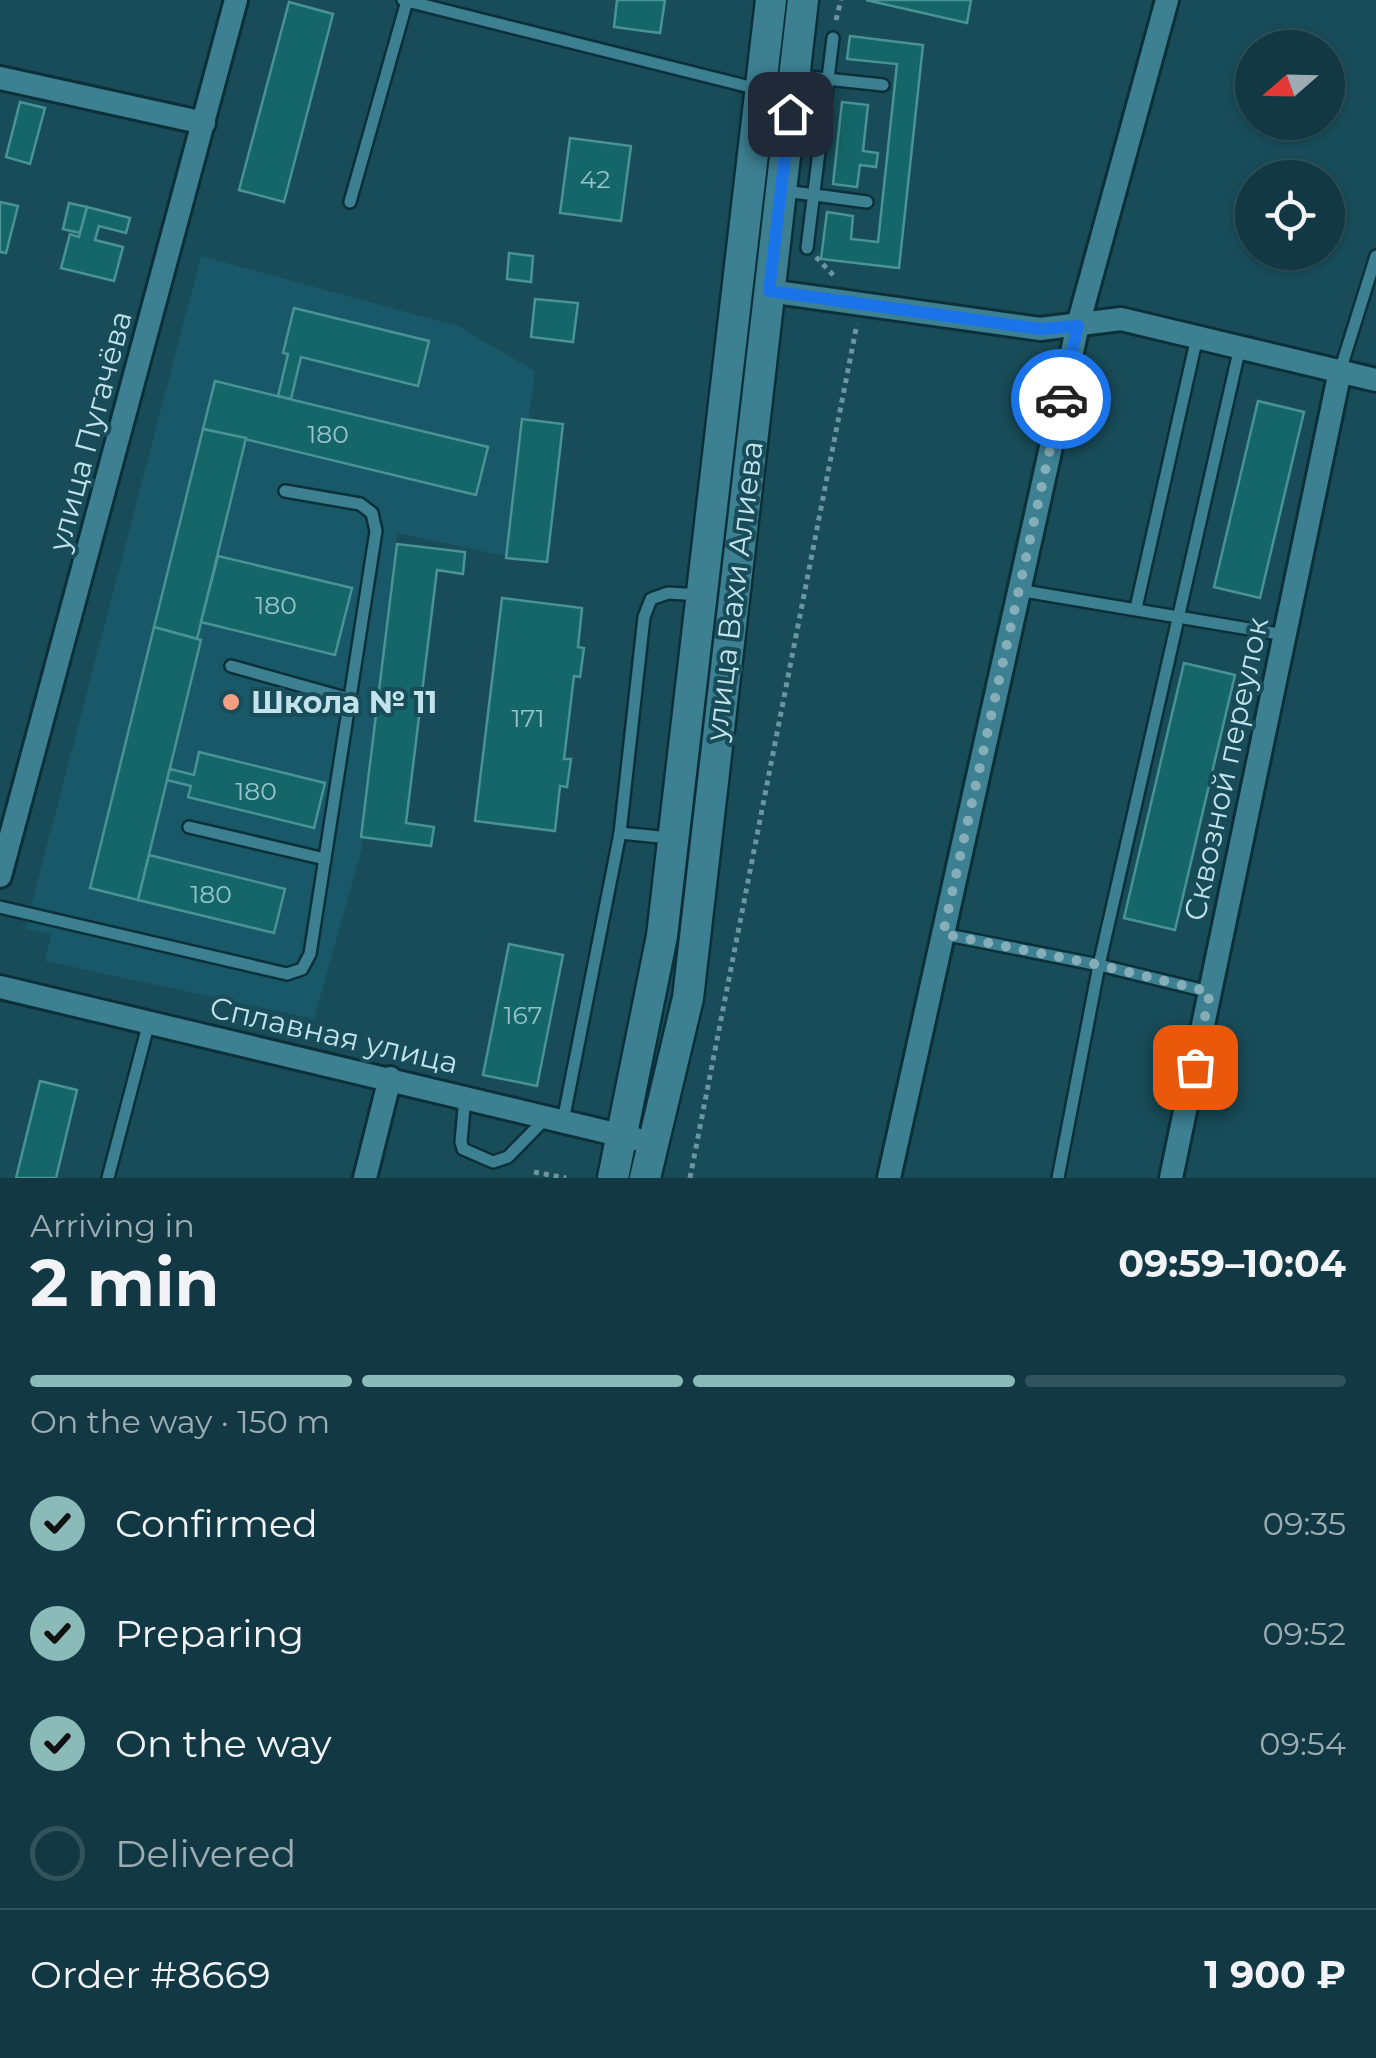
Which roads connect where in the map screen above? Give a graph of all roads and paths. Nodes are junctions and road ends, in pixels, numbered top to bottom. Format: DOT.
graph roads {
  1 [pos="236,0"];
  2 [pos="405,0"];
  3 [pos="771,0"];
  4 [pos="803,0"];
  5 [pos="1167,0"];
  6 [pos="833,38"];
  7 [pos="794,75"];
  8 [pos="0,78"];
  9 [pos="828,79"];
  10 [pos="883,84"];
  11 [pos="761,90"];
  12 [pos="204,124"];
  13 [pos="781,190"];
  14 [pos="812,195"];
  15 [pos="350,202"];
  16 [pos="867,202"];
  17 [pos="807,248"];
  18 [pos="1376,256"];
  19 [pos="769,291"];
  20 [pos="861,304"];
  21 [pos="1078,326"];
  22 [pos="1197,337"];
  23 [pos="1240,347"];
  24 [pos="1340,371"];
  25 [pos="1376,380"];
  26 [pos="285,491"];
  27 [pos="1018,590"];
  28 [pos="703,595"];
  29 [pos="1136,608"];
  30 [pos="1177,614"];
  31 [pos="1285,634"];
  32 [pos="231,666"];
  33 [pos="349,699"];
  34 [pos="189,827"];
  35 [pos="620,832"];
  36 [pos="674,839"];
  37 [pos="325,859"];
  38 [pos="0,876"];
  39 [pos="0,907"];
  40 [pos="943,934"];
  41 [pos="1099,965"];
  42 [pos="0,987"];
  43 [pos="1210,992"];
  44 [pos="149,1022"];
  45 [pos="390,1078"];
  46 [pos="464,1097"];
  47 [pos="555,1119"];
  48 [pos="623,1136"];
  49 [pos="654,1144"];
  50 [pos="534,1172"];
  51 [pos="108,1178"];
  52 [pos="365,1178"];
  53 [pos="566,1178"];
  54 [pos="612,1178"];
  55 [pos="646,1178"];
  56 [pos="690,1178"];
  57 [pos="889,1178"];
  58 [pos="1058,1178"];
  59 [pos="1171,1178"];
  1 -- 12 [label="street, улица Пугачёва"];
  2 -- 11 [label="lane"];
  2 -- 15 [label="lane"];
  3 -- 11 [label="main road, улица Вахи Алиева"];
  4 -- 7 [label="main road, улица Вахи Алиева"];
  5 -- 21 [label="street"];
  6 -- 9 [label="lane"];
  7 -- 9 [label="lane"];
  7 -- 13 [label="main road, улица Вахи Алиева"];
  8 -- 12 [label="street"];
  9 -- 10 [label="lane"];
  9 -- 14 [label="lane"];
  11 -- 28 [label="main road, улица Вахи Алиева"];
  12 -- 38 [label="street, улица Пугачёва"];
  13 -- 14 [label="lane"];
  13 -- 19 [label="main road, улица Вахи Алиева"];
  14 -- 16 [label="lane"];
  14 -- 17 [label="lane"];
  18 -- 24 [label="lane"];
  19 -- 20 [label="street"];
  19 -- 49 [label="main road, улица Вахи Алиева"];
  20 -- 21 [label="street"];
  20 -- 56 [label="path"];
  21 -- 22 [label="street"];
  21 -- 27 [label="street"];
  22 -- 23 [label="street"];
  22 -- 29 [label="lane"];
  23 -- 24 [label="street"];
  23 -- 30 [label="lane"];
  24 -- 25 [label="street"];
  24 -- 31 [label="street, Сквозной переулок"];
  26 -- 33 [label="lane"];
  27 -- 29 [label="lane"];
  27 -- 40 [label="street"];
  28 -- 35 [label="lane"];
  28 -- 36 [label="main road, улица Вахи Алиева"];
  29 -- 30 [label="lane"];
  30 -- 31 [label="lane"];
  30 -- 41 [label="lane"];
  31 -- 43 [label="street, Сквозной переулок"];
  32 -- 33 [label="lane"];
  33 -- 37 [label="lane"];
  34 -- 37 [label="lane"];
  35 -- 36 [label="lane"];
  35 -- 47 [label="lane"];
  36 -- 48 [label="main road, улица Вахи Алиева"];
  37 -- 39 [label="lane"];
  40 -- 41 [label="lane"];
  40 -- 57 [label="street"];
  41 -- 43 [label="lane"];
  41 -- 58 [label="lane"];
  42 -- 44 [label="street, Сплавная улица"];
  43 -- 59 [label="street, Сквозной переулок"];
  44 -- 45 [label="street, Сплавная улица"];
  44 -- 51 [label="lane"];
  45 -- 46 [label="street, Сплавная улица"];
  45 -- 52 [label="street"];
  46 -- 47 [label="street, Сплавная улица"];
  46 -- 47 [label="lane"];
  47 -- 48 [label="street, Сплавная улица"];
  48 -- 49 [label="street, Сплавная улица"];
  48 -- 54 [label="main road, улица Вахи Алиева"];
  49 -- 55 [label="main road, улица Вахи Алиева"];
  50 -- 53 [label="path"];
}
